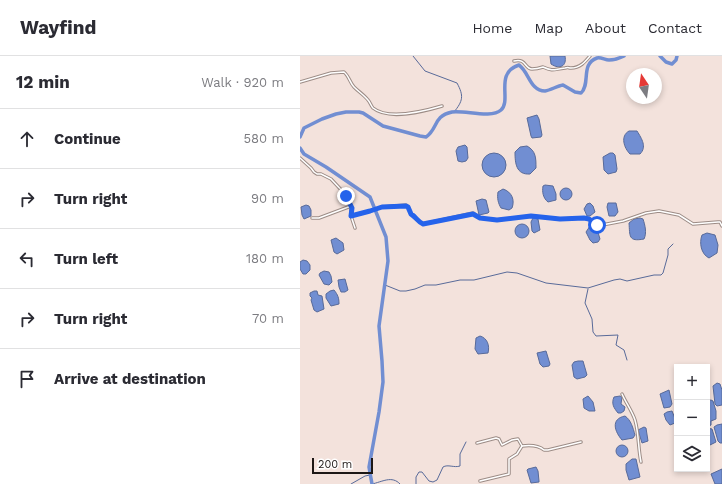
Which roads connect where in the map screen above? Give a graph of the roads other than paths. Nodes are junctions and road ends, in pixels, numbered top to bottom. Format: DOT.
graph roads {
  1 [pos="590,56"];
  2 [pos="514,61"];
  3 [pos="300,82"];
  4 [pos="442,106"];
  5 [pos="300,158"];
  6 [pos="351,206"];
  7 [pos="351,216"];
  8 [pos="312,218"];
  9 [pos="722,226"];
  10 [pos="355,228"];
  11 [pos="622,394"];
  12 [pos="581,442"];
  13 [pos="477,443"];
  14 [pos="522,446"];
  15 [pos="641,462"];
  16 [pos="480,481"];
  1 -- 2 [label="street"];
  3 -- 4 [label="street"];
  5 -- 6 [label="street"];
  6 -- 7 [label="street"];
  6 -- 8 [label="street"];
  7 -- 9 [label="street"];
  7 -- 10 [label="street"];
  11 -- 15 [label="street"];
  12 -- 14 [label="street"];
  13 -- 14 [label="street"];
  14 -- 16 [label="street"];
}
